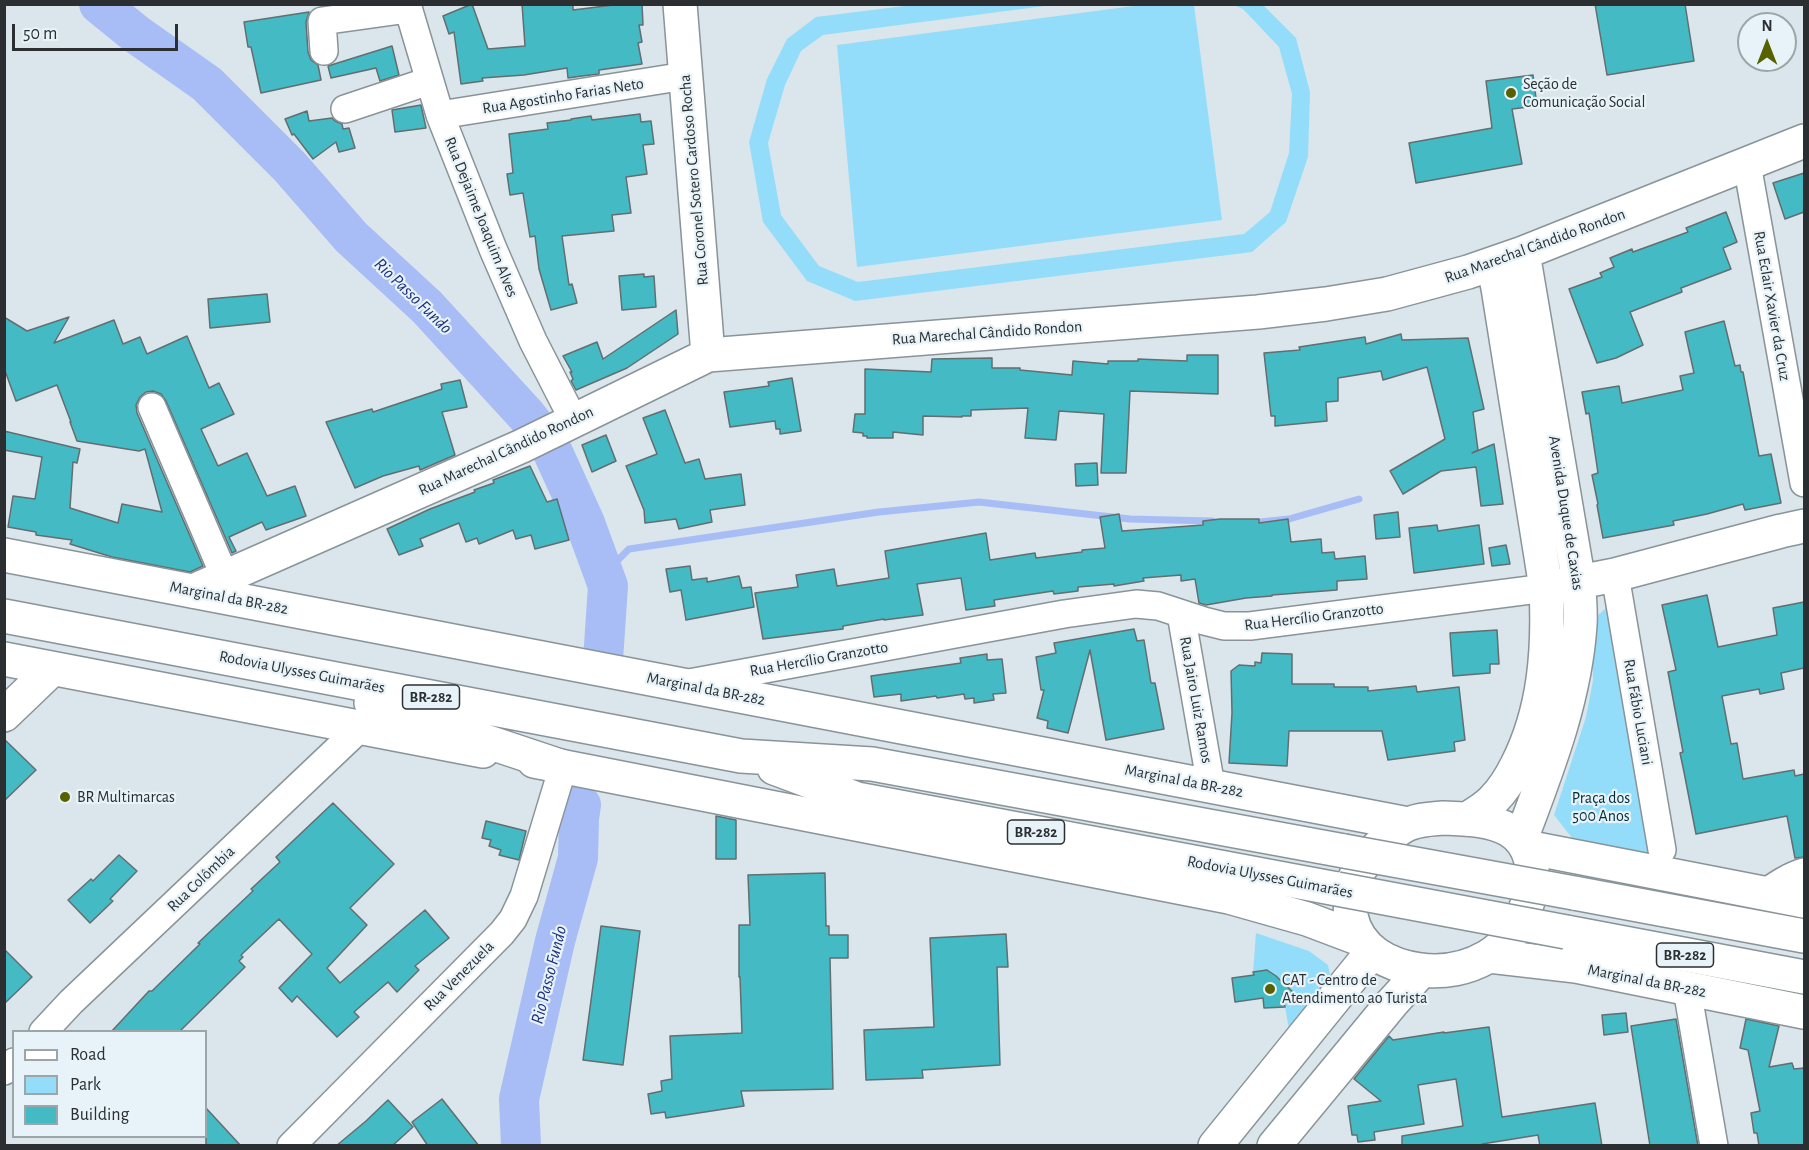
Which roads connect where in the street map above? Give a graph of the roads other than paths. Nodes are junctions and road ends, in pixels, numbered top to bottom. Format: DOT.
graph roads {
  1 [pos="680,4"];
  2 [pos="407,7"];
  3 [pos="324,51"];
  4 [pos="685,76"];
  5 [pos="429,81"];
  6 [pos="345,109"];
  7 [pos="440,116"];
  8 [pos="1804,141"];
  9 [pos="1747,164"];
  10 [pos="1508,259"];
  11 [pos="708,355"];
  12 [pos="152,407"];
  13 [pos="565,425"];
  14 [pos="1804,483"];
  15 [pos="1804,526"];
  16 [pos="4,555"];
  17 [pos="1615,575"];
  18 [pos="225,577"];
  19 [pos="1579,583"];
  20 [pos="1546,588"];
  21 [pos="193,591"];
  22 [pos="1181,614"];
  23 [pos="4,616"];
  24 [pos="4,659"];
  25 [pos="246,662"];
  26 [pos="52,669"];
  27 [pos="682,684"];
  28 [pos="4,715"];
  29 [pos="360,728"];
  30 [pos="741,756"];
  31 [pos="563,767"];
  32 [pos="1211,786"];
  33 [pos="1468,819"];
  34 [pos="1408,824"];
  35 [pos="1523,843"];
  36 [pos="1662,850"];
  37 [pos="1804,872"];
  38 [pos="1766,893"];
  39 [pos="1804,901"];
  40 [pos="1804,936"];
  41 [pos="1366,945"];
  42 [pos="1489,957"];
  43 [pos="1422,970"];
  44 [pos="1804,977"];
  45 [pos="1687,989"];
  46 [pos="1804,1012"];
  47 [pos="45,1030"];
  48 [pos="291,1146"];
  49 [pos="1215,1146"];
  50 [pos="1274,1146"];
  51 [pos="1714,1146"];
  1 -- 4 [label="main road, Rua Coronel Sotero Cardoso Rocha"];
  2 -- 3 [label="street"];
  2 -- 5 [label="street, Rua Dejaime Joaquim Alves"];
  4 -- 7 [label="street, Rua Agostinho Farias Neto"];
  4 -- 11 [label="main road, Rua Coronel Sotero Cardoso Rocha"];
  5 -- 6 [label="street"];
  5 -- 7 [label="street, Rua Dejaime Joaquim Alves"];
  7 -- 13 [label="street, Rua Dejaime Joaquim Alves"];
  8 -- 9 [label="main road, Rua Marechal Cândido Rondon"];
  9 -- 10 [label="main road, Rua Marechal Cândido Rondon"];
  9 -- 14 [label="street, Rua Eclair Xavier da Cruz"];
  10 -- 11 [label="main road, Rua Marechal Cândido Rondon"];
  10 -- 19 [label="main road, Avenida Duque de Caxias"];
  10 -- 20 [label="main road, Avenida Duque de Caxias"];
  11 -- 13 [label="main road, Rua Marechal Cândido Rondon"];
  12 -- 18 [label="street"];
  13 -- 18 [label="main road, Rua Marechal Cândido Rondon"];
  15 -- 17 [label="main road, Rua Hercílio Granzotto"];
  16 -- 21 [label="main road, Marginal da BR-282"];
  17 -- 19 [label="main road, Rua Hercílio Granzotto"];
  17 -- 36 [label="street, Rua Fábio Luciani"];
  18 -- 21 [label="main road, Rua Marechal Cândido Rondon"];
  19 -- 20 [label="main road, Rua Hercílio Granzotto"];
  19 -- 35 [label="main road, Avenida Duque de Caxias"];
  20 -- 22 [label="street, Rua Hercílio Granzotto"];
  20 -- 33 [label="main road, Avenida Duque de Caxias"];
  21 -- 27 [label="main road, Marginal da BR-282"];
  22 -- 27 [label="street, Rua Hercílio Granzotto"];
  22 -- 32 [label="street, Rua Jairo Luiz Ramos"];
  23 -- 25 [label="main road, Rodovia Ulysses Guimarães / BR-282"];
  24 -- 26 [label="main road"];
  25 -- 30 [label="main road, Rodovia Ulysses Guimarães / BR-282"];
  25 -- 31 [label="main road"];
  26 -- 28 [label="main road"];
  26 -- 29 [label="main road"];
  27 -- 32 [label="main road, Marginal da BR-282"];
  29 -- 31 [label="main road"];
  29 -- 47 [label="street, Rua Colômbia"];
  30 -- 40 [label="main road, Rodovia Ulysses Guimarães / BR-282, bridge"];
  30 -- 44 [label="main road, Rodovia Ulysses Guimarães / BR-282, bridge"];
  31 -- 41 [label="main road"];
  31 -- 48 [label="street, Rua Venezuela"];
  32 -- 34 [label="main road, Marginal da BR-282"];
  33 -- 34 [label="main road"];
  33 -- 35 [label="main road"];
  34 -- 41 [label="main road"];
  35 -- 38 [label="main road"];
  35 -- 42 [label="main road"];
  37 -- 38 [label="street"];
  38 -- 39 [label="main road"];
  41 -- 43 [label="main road"];
  41 -- 49 [label="main road"];
  42 -- 43 [label="main road"];
  42 -- 45 [label="main road, Marginal da BR-282"];
  43 -- 50 [label="main road"];
  45 -- 46 [label="main road, Marginal da BR-282"];
  45 -- 51 [label="street"];
}
